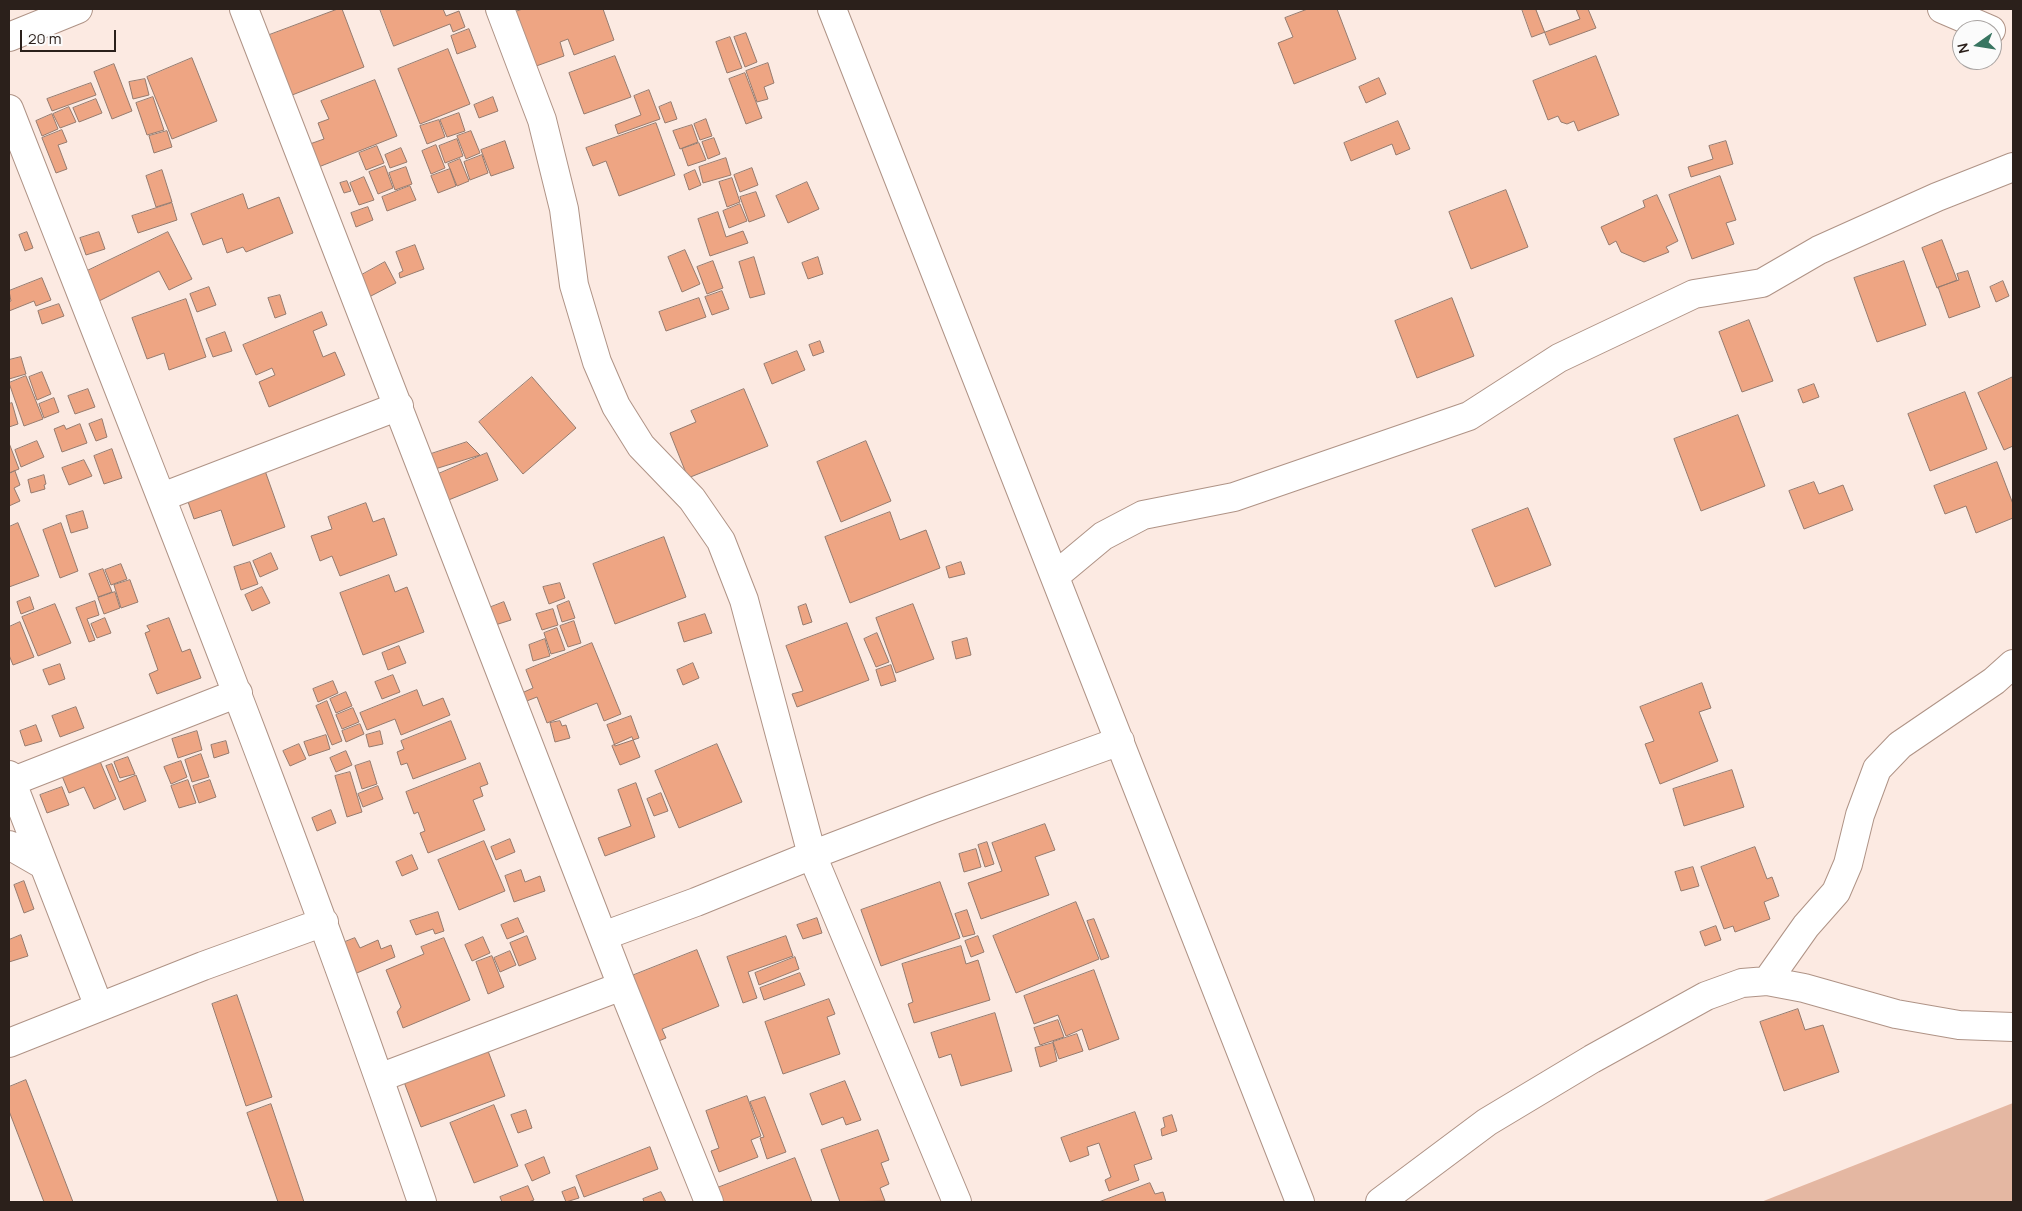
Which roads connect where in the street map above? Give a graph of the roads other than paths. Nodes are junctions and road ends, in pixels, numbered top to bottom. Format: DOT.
graph roads {
  1 [pos="78,9"];
  2 [pos="244,9"];
  3 [pos="500,9"];
  4 [pos="832,9"];
  5 [pos="1942,9"];
  6 [pos="1968,20"];
  7 [pos="9,37"];
  8 [pos="9,109"];
  9 [pos="2013,167"];
  10 [pos="399,406"];
  11 [pos="162,497"];
  12 [pos="1055,576"];
  13 [pos="2013,664"];
  14 [pos="238,693"];
  15 [pos="1120,741"];
  16 [pos="10,778"];
  17 [pos="9,845"];
  18 [pos="812,854"];
  19 [pos="42,864"];
  20 [pos="324,922"];
  21 [pos="603,936"];
  22 [pos="1767,981"];
  23 [pos="622,986"];
  24 [pos="99,1007"];
  25 [pos="2013,1027"];
  26 [pos="9,1043"];
  27 [pos="379,1078"];
  28 [pos="422,1202"];
  29 [pos="709,1202"];
  30 [pos="956,1202"];
  31 [pos="1300,1202"];
  32 [pos="1380,1202"];
  1 -- 7 [label="street"];
  2 -- 10 [label="street"];
  3 -- 18 [label="street"];
  4 -- 12 [label="street"];
  5 -- 6 [label="street"];
  8 -- 11 [label="street"];
  9 -- 12 [label="street"];
  10 -- 11 [label="street"];
  10 -- 21 [label="street"];
  11 -- 14 [label="street"];
  12 -- 15 [label="street"];
  13 -- 22 [label="street"];
  14 -- 16 [label="street"];
  14 -- 20 [label="street"];
  15 -- 18 [label="street"];
  15 -- 31 [label="street"];
  16 -- 19 [label="street"];
  17 -- 19 [label="street"];
  18 -- 21 [label="street"];
  18 -- 30 [label="street"];
  19 -- 24 [label="street"];
  20 -- 24 [label="street"];
  20 -- 27 [label="street"];
  21 -- 23 [label="street"];
  22 -- 25 [label="street"];
  22 -- 32 [label="street"];
  23 -- 27 [label="street"];
  23 -- 29 [label="street"];
  24 -- 26 [label="street"];
  27 -- 28 [label="street"];
}
